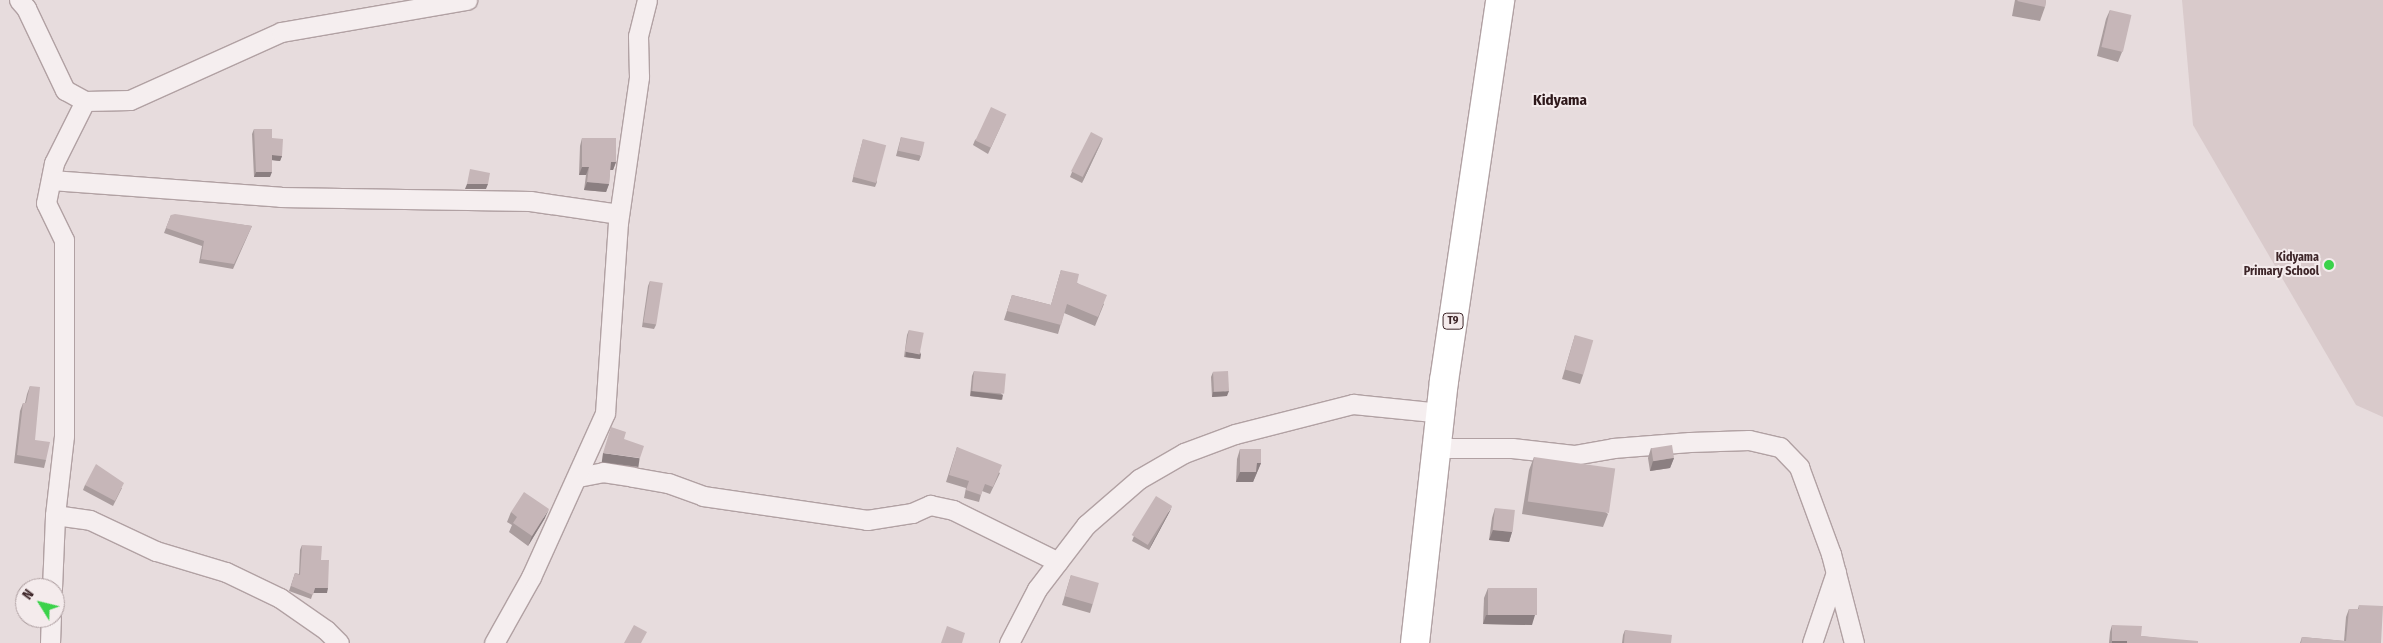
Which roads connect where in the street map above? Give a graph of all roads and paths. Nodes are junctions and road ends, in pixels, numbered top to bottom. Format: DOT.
graph roads {
  1 [pos="18,0"];
  2 [pos="467,0"];
  3 [pos="647,0"];
  4 [pos="1500,0"];
  5 [pos="85,100"];
  6 [pos="51,180"];
  7 [pos="620,214"];
  8 [pos="1441,413"];
  9 [pos="1437,448"];
  10 [pos="578,476"];
  11 [pos="55,515"];
  12 [pos="1058,562"];
  13 [pos="1836,572"];
  14 [pos="52,578"];
  15 [pos="51,628"];
  16 [pos="50,643"];
  17 [pos="339,643"];
  18 [pos="494,643"];
  19 [pos="1009,643"];
  20 [pos="1415,643"];
  21 [pos="1812,643"];
  22 [pos="1854,643"];
  1 -- 5 [label="street"];
  2 -- 5 [label="street"];
  3 -- 7 [label="street"];
  4 -- 8 [label="highway, T9"];
  5 -- 6 [label="street"];
  6 -- 7 [label="street"];
  6 -- 11 [label="street"];
  7 -- 10 [label="street"];
  8 -- 9 [label="highway, T9"];
  8 -- 12 [label="street"];
  9 -- 13 [label="street"];
  9 -- 20 [label="highway, T9"];
  10 -- 12 [label="street"];
  10 -- 18 [label="street"];
  11 -- 14 [label="street"];
  11 -- 17 [label="street"];
  12 -- 19 [label="street"];
  13 -- 21 [label="street"];
  13 -- 22 [label="street"];
  15 -- 16 [label="street"];
}
